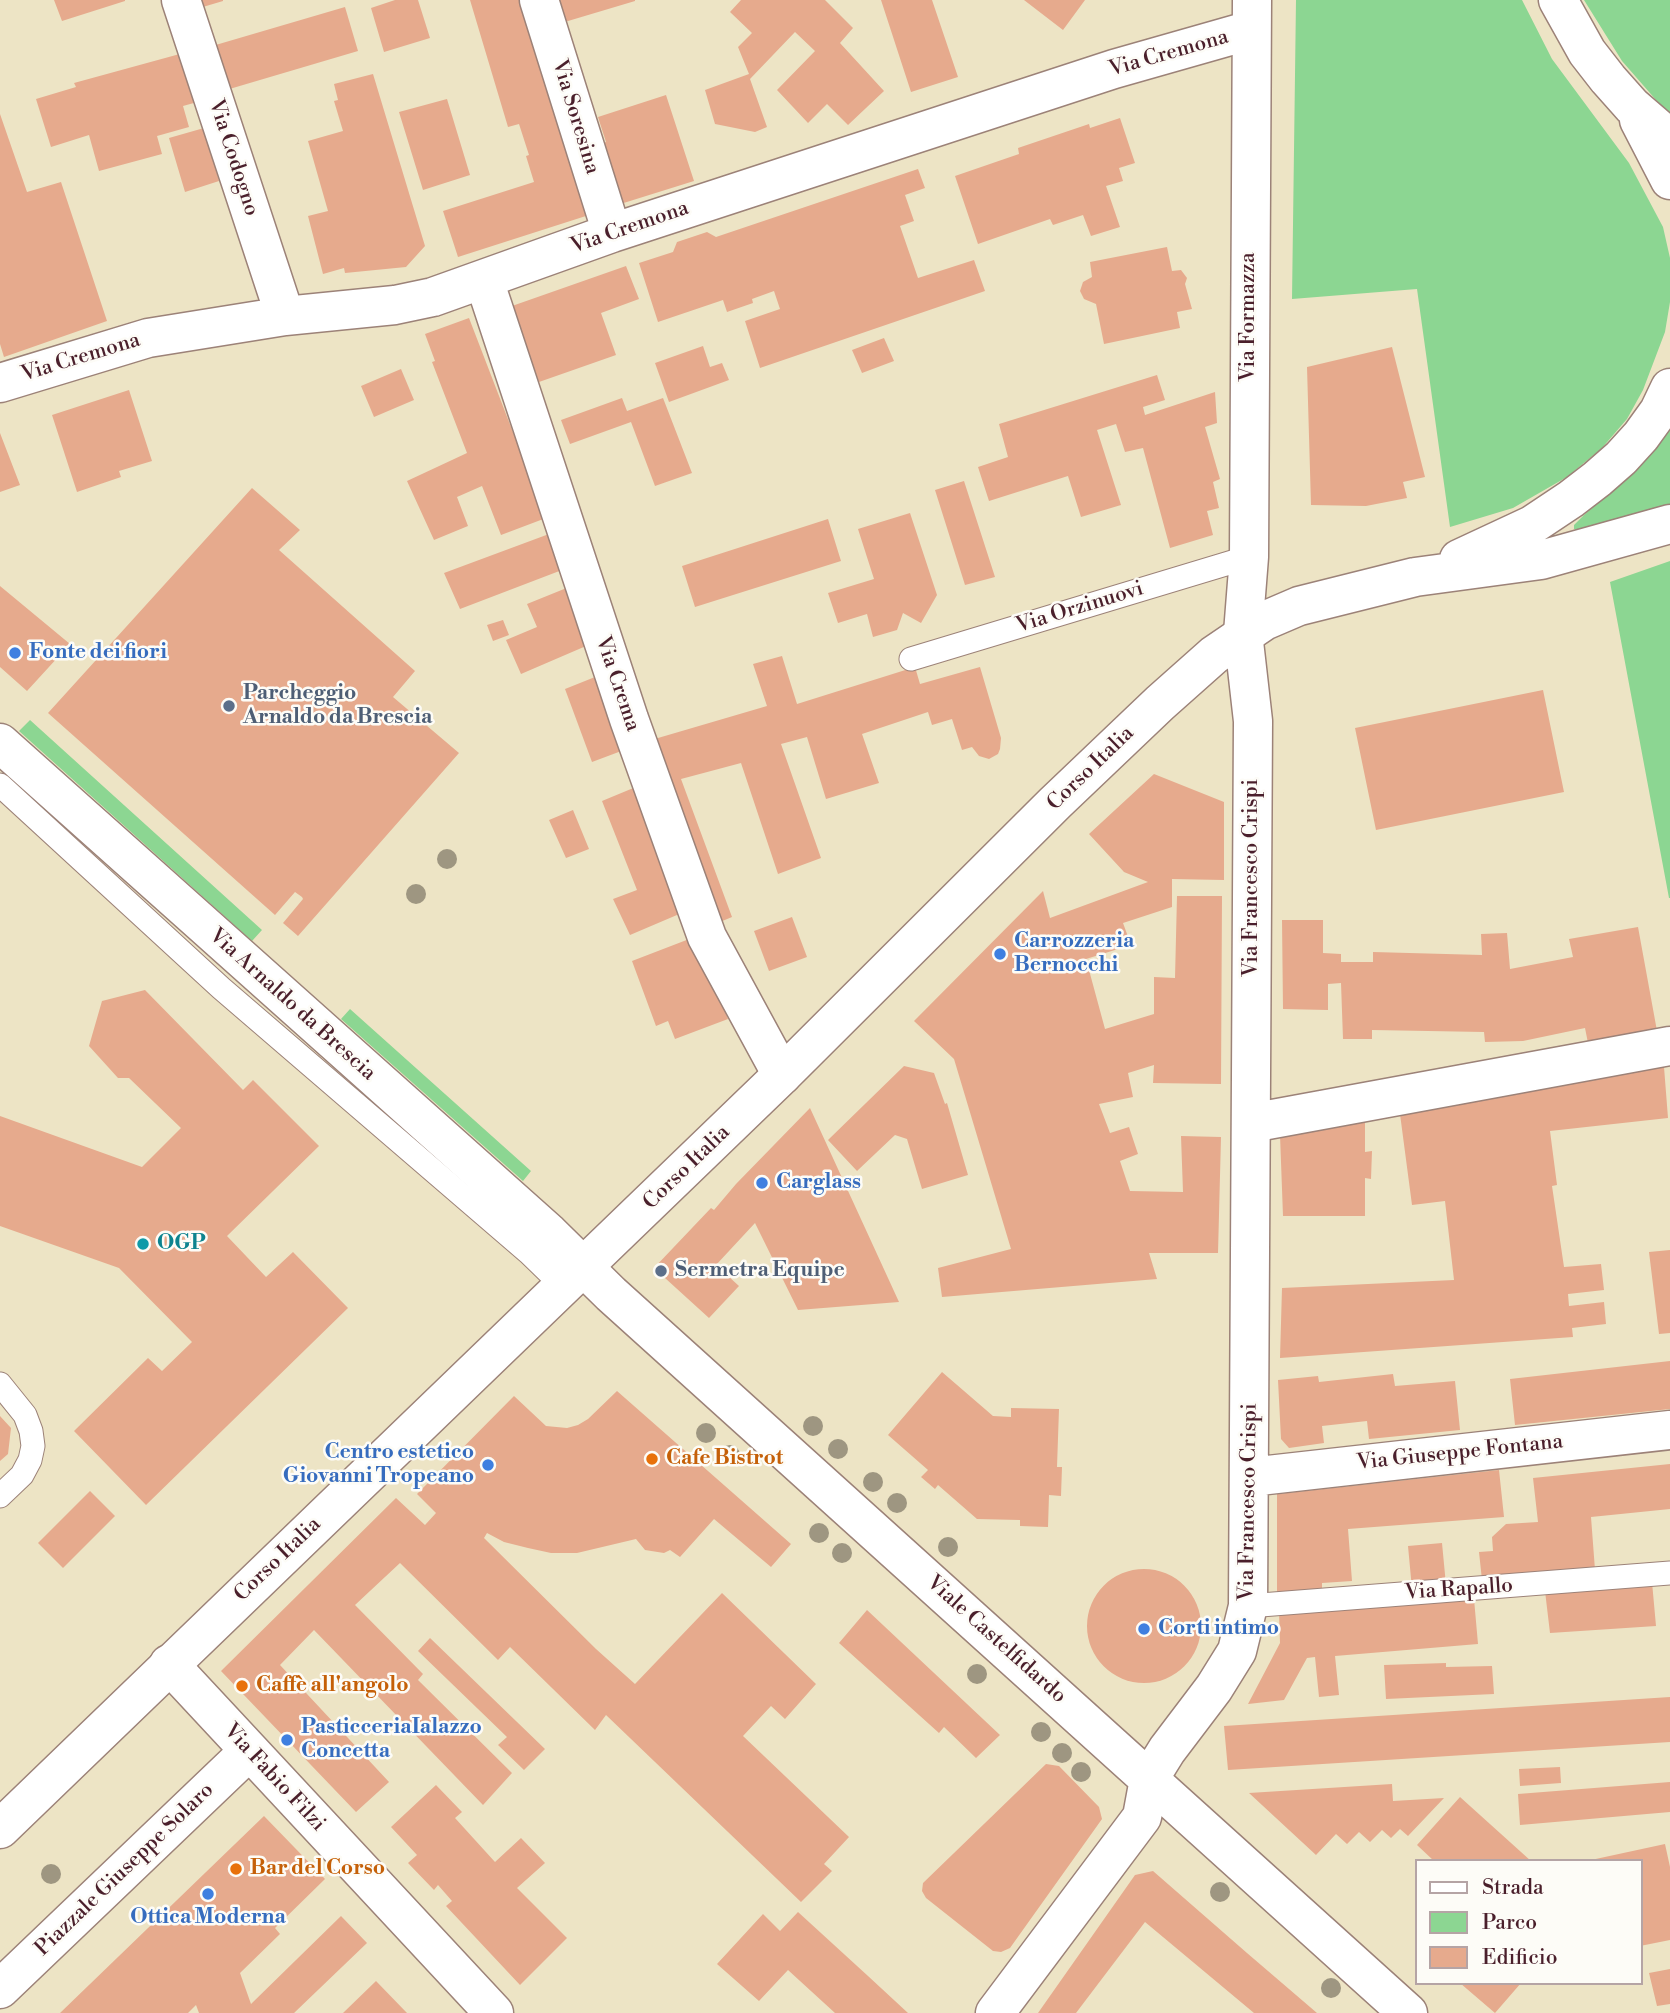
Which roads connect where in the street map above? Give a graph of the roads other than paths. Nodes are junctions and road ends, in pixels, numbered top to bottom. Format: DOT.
graph roads {
  1 [pos="181,0"];
  2 [pos="539,0"];
  3 [pos="1558,0"];
  4 [pos="1251,15"];
  5 [pos="1632,106"];
  6 [pos="1670,139"];
  7 [pos="1670,180"];
  8 [pos="612,233"];
  9 [pos="484,280"];
  10 [pos="285,316"];
  11 [pos="0,383"];
  12 [pos="1670,388"];
  13 [pos="1670,524"];
  14 [pos="1248,557"];
  15 [pos="1415,577"];
  16 [pos="1243,634"];
  17 [pos="911,659"];
  18 [pos="0,743"];
  19 [pos="0,785"];
  20 [pos="1670,1046"];
  21 [pos="782,1075"];
  22 [pos="1251,1123"];
  23 [pos="573,1277"];
  24 [pos="0,1384"];
  25 [pos="1670,1430"];
  26 [pos="1250,1477"];
  27 [pos="0,1496"];
  28 [pos="1670,1573"];
  29 [pos="1248,1606"];
  30 [pos="170,1664"];
  31 [pos="249,1751"];
  32 [pos="1149,1779"];
  33 [pos="0,1829"];
  34 [pos="0,1989"];
  35 [pos="494,2013"];
  36 [pos="995,2013"];
  37 [pos="1408,2013"];
  1 -- 10 [label="street, Via Codogno"];
  2 -- 8 [label="street, Via Soresina"];
  3 -- 5 [label="street"];
  4 -- 8 [label="street, Via Cremona"];
  4 -- 14 [label="street, Via Formazza"];
  5 -- 6 [label="street"];
  5 -- 7 [label="street"];
  8 -- 9 [label="street, Via Cremona"];
  9 -- 10 [label="street, Via Cremona"];
  9 -- 21 [label="street, Via Crema"];
  10 -- 11 [label="street, Via Cremona"];
  12 -- 15 [label="street"];
  13 -- 15 [label="street"];
  14 -- 16 [label="street, Via Formazza"];
  14 -- 17 [label="lane, Via Orzinuovi"];
  15 -- 16 [label="street, Corso Italia"];
  16 -- 21 [label="street, Corso Italia"];
  16 -- 22 [label="street, Via Francesco Crispi"];
  18 -- 23 [label="street, Via Arnaldo da Brescia"];
  19 -- 23 [label="lane"];
  20 -- 22 [label="street"];
  21 -- 23 [label="street, Corso Italia"];
  22 -- 26 [label="street, Via Francesco Crispi"];
  23 -- 30 [label="street, Corso Italia"];
  23 -- 32 [label="street, Viale Castelfidardo"];
  24 -- 27 [label="lane"];
  25 -- 26 [label="street, Via Giuseppe Fontana"];
  26 -- 29 [label="street, Via Francesco Crispi"];
  28 -- 29 [label="lane, Via Rapallo"];
  29 -- 32 [label="street, Via Francesco Crispi"];
  30 -- 31 [label="street, Via Fabio Filzi"];
  30 -- 33 [label="street, Corso Italia"];
  31 -- 34 [label="street, Piazzale Giuseppe Solaro"];
  31 -- 35 [label="street, Via Fabio Filzi"];
  32 -- 36 [label="street, Via Francesco Crispi"];
  32 -- 37 [label="street, Viale Castelfidardo"];
}
